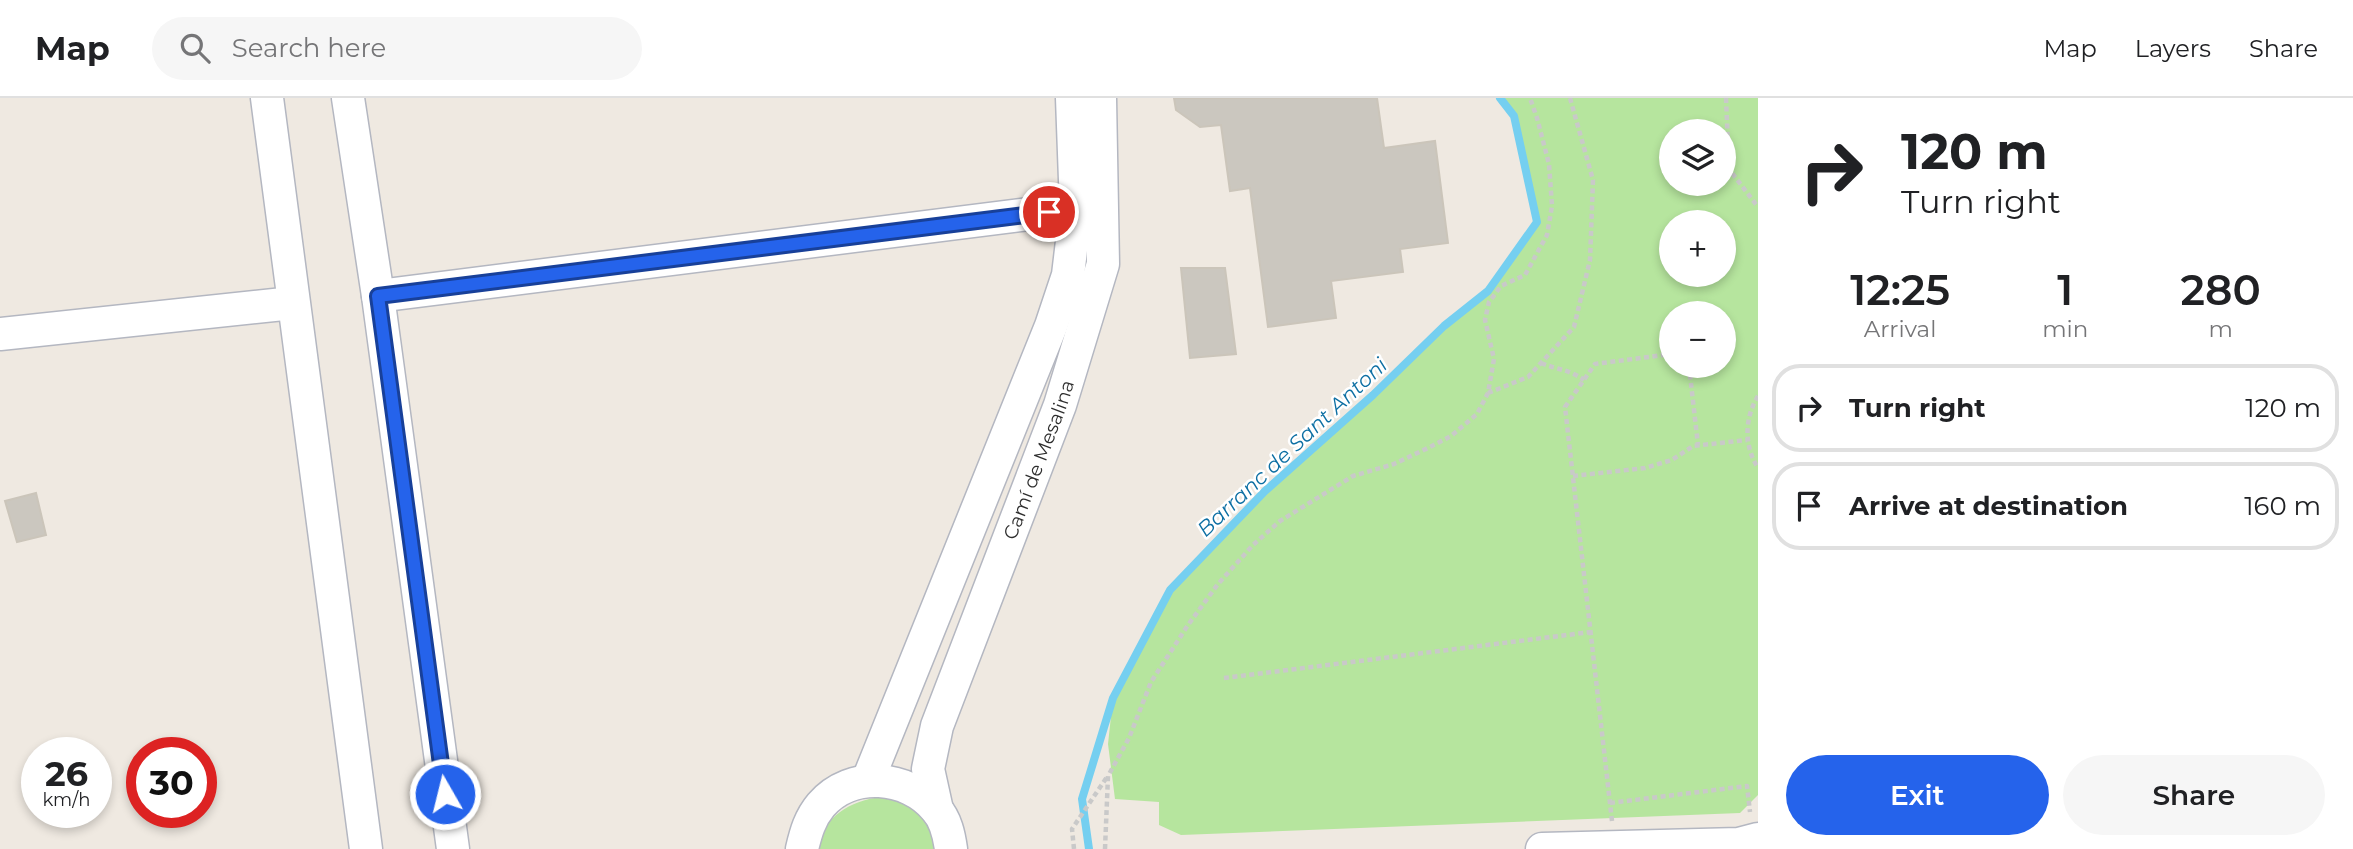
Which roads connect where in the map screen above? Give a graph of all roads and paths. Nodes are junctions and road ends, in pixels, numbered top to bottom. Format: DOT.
graph roads {
  1 [pos="267,98"];
  2 [pos="348,98"];
  3 [pos="1072,98"];
  4 [pos="1100,98"];
  5 [pos="1530,98"];
  6 [pos="1570,98"];
  7 [pos="1726,98"];
  8 [pos="1758,207"];
  9 [pos="1076,208"];
  10 [pos="378,296"];
  11 [pos="293,303"];
  12 [pos="0,334"];
  13 [pos="1659,356"];
  14 [pos="1541,363"];
  15 [pos="1690,378"];
  16 [pos="1584,380"];
  17 [pos="1488,393"];
  18 [pos="1758,396"];
  19 [pos="1747,440"];
  20 [pos="1698,445"];
  21 [pos="1758,468"];
  22 [pos="1573,475"];
  23 [pos="1591,632"];
  24 [pos="1224,678"];
  25 [pos="1108,776"];
  26 [pos="868,780"];
  27 [pos="1610,803"];
  28 [pos="937,810"];
  29 [pos="1613,828"];
  30 [pos="1755,828"];
  31 [pos="366,849"];
  32 [pos="453,849"];
  33 [pos="802,849"];
  34 [pos="951,849"];
  35 [pos="1074,849"];
  36 [pos="1105,849"];
  37 [pos="1542,849"];
  1 -- 11 [label="street"];
  2 -- 10 [label="street"];
  3 -- 9 [label="street"];
  4 -- 28 [label="street, Camí de Mesalina"];
  5 -- 17 [label="path"];
  6 -- 14 [label="path"];
  7 -- 8 [label="path"];
  9 -- 10 [label="street"];
  9 -- 26 [label="street"];
  10 -- 32 [label="street"];
  11 -- 12 [label="street"];
  11 -- 31 [label="street"];
  13 -- 16 [label="path"];
  14 -- 16 [label="path"];
  14 -- 17 [label="path"];
  15 -- 20 [label="path"];
  16 -- 22 [label="path"];
  17 -- 25 [label="path"];
  18 -- 19 [label="path"];
  19 -- 20 [label="path"];
  19 -- 21 [label="path"];
  20 -- 22 [label="path"];
  22 -- 23 [label="path"];
  23 -- 24 [label="path"];
  23 -- 27 [label="path"];
  25 -- 35 [label="path"];
  25 -- 36 [label="path"];
  26 -- 28 [label="street"];
  26 -- 33 [label="street"];
  27 -- 29 [label="path"];
  27 -- 30 [label="path"];
  28 -- 34 [label="street, Camí de Mesalina"];
  30 -- 37 [label="street"];
}
